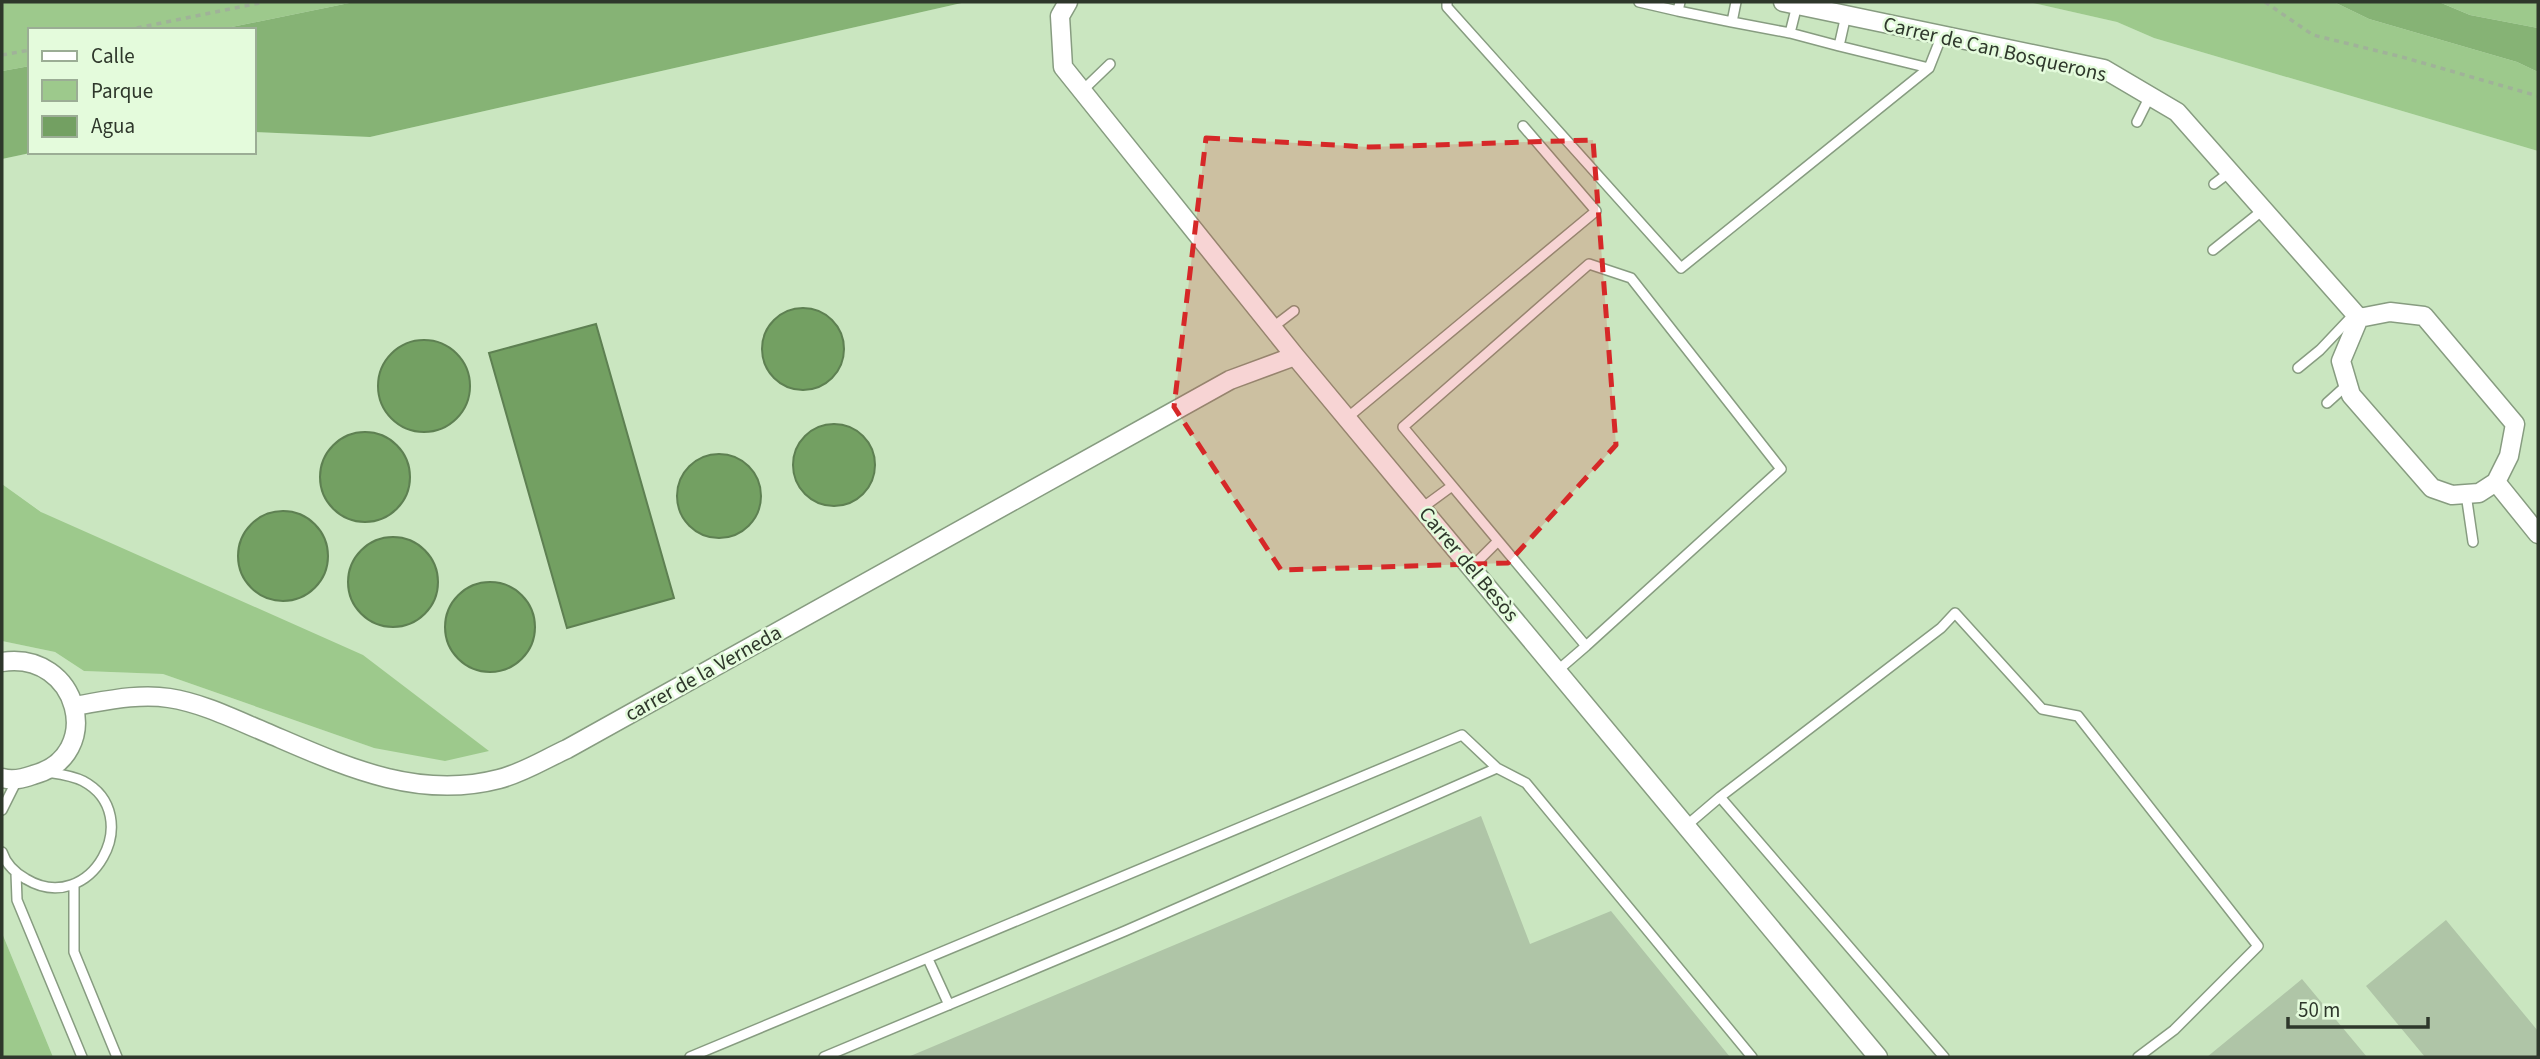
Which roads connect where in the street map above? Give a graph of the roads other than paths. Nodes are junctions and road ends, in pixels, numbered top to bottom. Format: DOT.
graph roads {
  1 [pos="1068,2"];
  2 [pos="1447,2"];
  3 [pos="1639,2"];
  4 [pos="1736,2"];
  5 [pos="1790,3"];
  6 [pos="1679,7"];
  7 [pos="1846,15"];
  8 [pos="1731,22"];
  9 [pos="1790,33"];
  10 [pos="1942,35"];
  11 [pos="1839,46"];
  12 [pos="1110,64"];
  13 [pos="1929,68"];
  14 [pos="1082,91"];
  15 [pos="2150,96"];
  16 [pos="2137,122"];
  17 [pos="1523,126"];
  18 [pos="2230,172"];
  19 [pos="2214,184"];
  20 [pos="2263,210"];
  21 [pos="2213,250"];
  22 [pos="1292,312"];
  23 [pos="2357,315"];
  24 [pos="1273,327"];
  25 [pos="1295,356"];
  26 [pos="2298,368"];
  27 [pos="2348,384"];
  28 [pos="2327,403"];
  29 [pos="1348,418"];
  30 [pos="2496,482"];
  31 [pos="1452,486"];
  32 [pos="2466,494"];
  33 [pos="1422,508"];
  34 [pos="2538,534"];
  35 [pos="1498,541"];
  36 [pos="2473,542"];
  37 [pos="1472,567"];
  38 [pos="1587,646"];
  39 [pos="2,662"];
  40 [pos="1557,671"];
  41 [pos="74,706"];
  42 [pos="1497,768"];
  43 [pos="46,772"];
  44 [pos="9,779"];
  45 [pos="1720,797"];
  46 [pos="2,810"];
  47 [pos="1686,826"];
  48 [pos="2,852"];
  49 [pos="16,873"];
  50 [pos="74,884"];
  51 [pos="928,959"];
  52 [pos="948,1005"];
  53 [pos="82,1057"];
  54 [pos="117,1057"];
  55 [pos="690,1057"];
  56 [pos="824,1057"];
  57 [pos="1752,1057"];
  58 [pos="1878,1057"];
  59 [pos="1944,1057"];
  60 [pos="2138,1057"];
  1 -- 14 [label="street, Carrer del Besòs"];
  2 -- 13 [label="lane"];
  3 -- 6 [label="lane"];
  4 -- 8 [label="lane"];
  5 -- 7 [label="street, Carrer de Can Bosquerons"];
  5 -- 9 [label="lane"];
  6 -- 8 [label="lane"];
  7 -- 10 [label="street, Carrer de Can Bosquerons"];
  7 -- 11 [label="lane"];
  8 -- 9 [label="lane"];
  9 -- 11 [label="lane"];
  10 -- 13 [label="lane"];
  10 -- 15 [label="street, Carrer de Can Bosquerons"];
  11 -- 13 [label="lane"];
  12 -- 14 [label="lane"];
  14 -- 24 [label="street, Carrer del Besòs"];
  15 -- 16 [label="lane"];
  15 -- 18 [label="street, Carrer de Can Bosquerons"];
  17 -- 29 [label="lane"];
  18 -- 19 [label="lane"];
  18 -- 20 [label="street, Carrer de Can Bosquerons"];
  20 -- 21 [label="lane"];
  20 -- 23 [label="street, Carrer de Can Bosquerons"];
  22 -- 24 [label="lane"];
  23 -- 26 [label="lane"];
  23 -- 27 [label="street"];
  23 -- 30 [label="street"];
  24 -- 25 [label="street, Carrer del Besòs"];
  25 -- 29 [label="street, Carrer del Besòs"];
  25 -- 41 [label="street, carrer de la Verneda"];
  27 -- 28 [label="lane"];
  27 -- 32 [label="street"];
  29 -- 33 [label="street, Carrer del Besòs"];
  30 -- 32 [label="street"];
  30 -- 34 [label="street"];
  31 -- 33 [label="lane"];
  31 -- 35 [label="lane"];
  31 -- 38 [label="lane"];
  32 -- 36 [label="lane"];
  33 -- 37 [label="street, Carrer del Besòs"];
  35 -- 37 [label="lane"];
  35 -- 38 [label="lane"];
  37 -- 40 [label="street, Carrer del Besòs"];
  38 -- 40 [label="lane"];
  39 -- 41 [label="street"];
  40 -- 47 [label="street, Carrer del Besòs"];
  41 -- 43 [label="street"];
  42 -- 51 [label="lane"];
  42 -- 52 [label="lane"];
  42 -- 57 [label="lane"];
  43 -- 44 [label="street"];
  43 -- 50 [label="lane"];
  44 -- 46 [label="lane"];
  45 -- 47 [label="lane"];
  45 -- 59 [label="lane"];
  45 -- 60 [label="lane"];
  47 -- 58 [label="street, Carrer del Besòs"];
  48 -- 49 [label="lane"];
  49 -- 50 [label="lane"];
  49 -- 53 [label="lane"];
  50 -- 54 [label="lane"];
  51 -- 52 [label="lane"];
  51 -- 55 [label="lane"];
  52 -- 56 [label="lane"];
}
